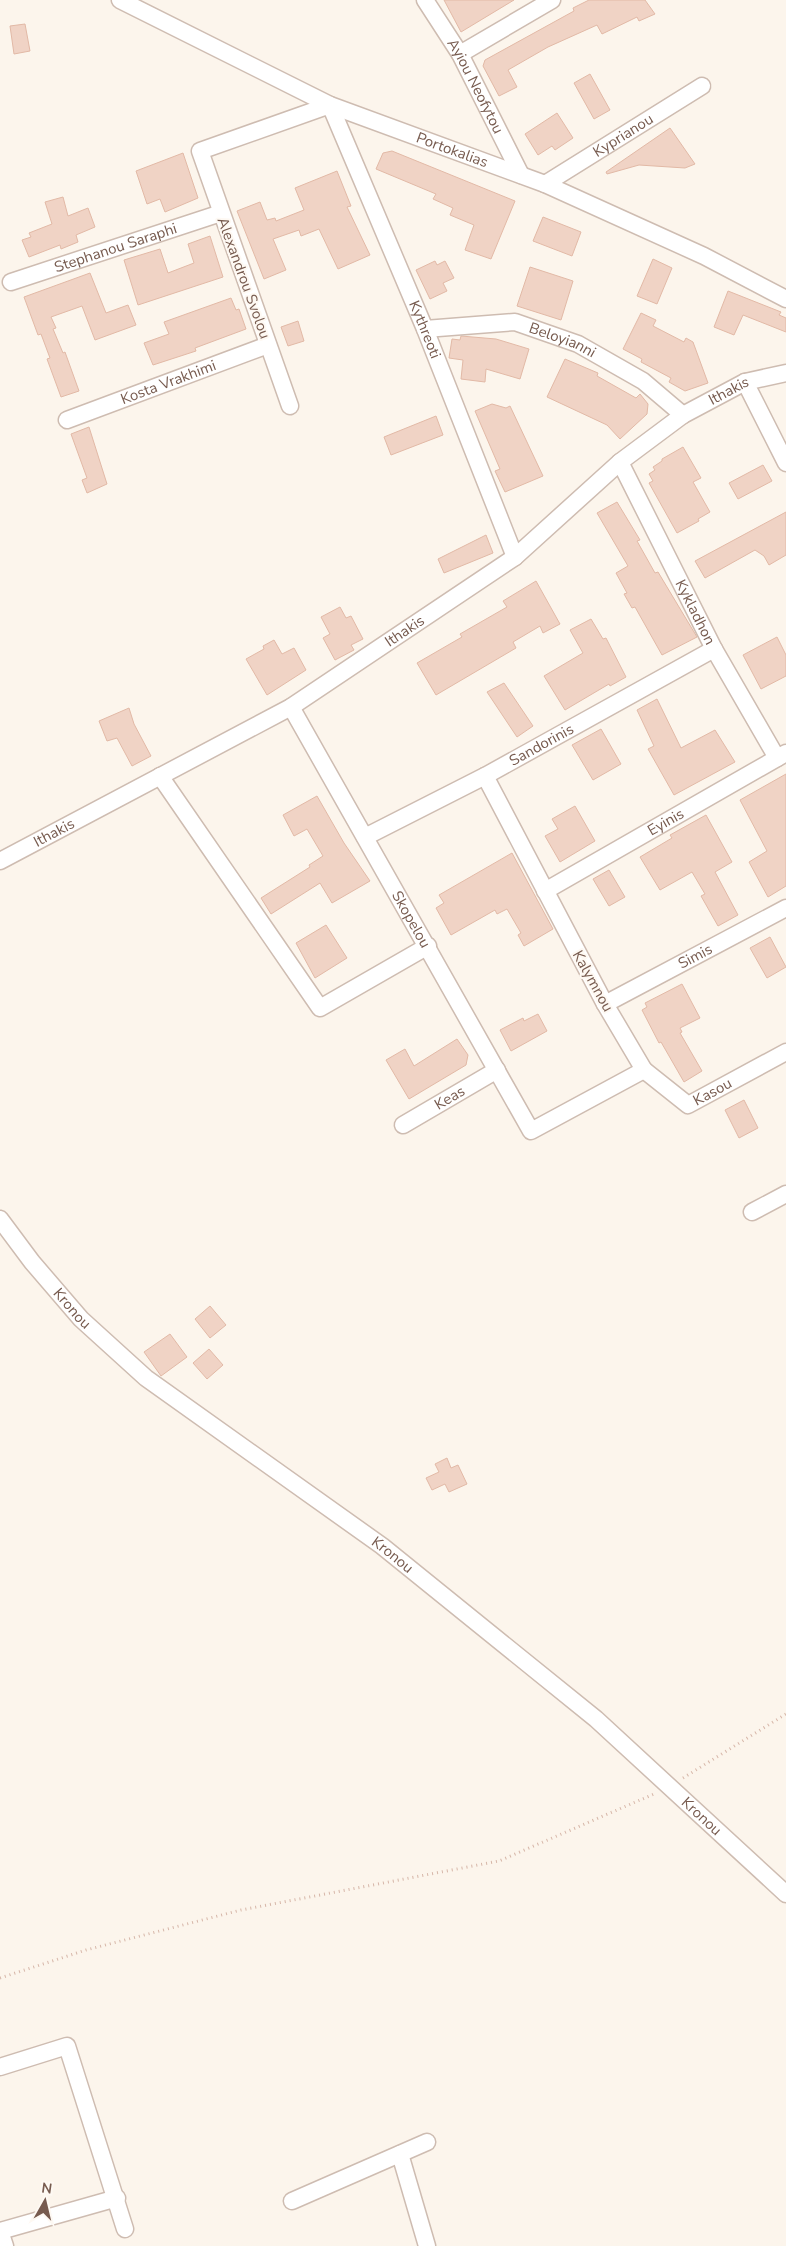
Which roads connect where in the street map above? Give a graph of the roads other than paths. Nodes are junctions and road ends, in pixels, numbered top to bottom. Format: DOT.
graph roads {
  1 [pos="120,0"];
  2 [pos="425,0"];
  3 [pos="552,0"];
  4 [pos="460,54"];
  5 [pos="702,86"];
  6 [pos="330,105"];
  7 [pos="521,175"];
  8 [pos="545,184"];
  9 [pos="221,213"];
  10 [pos="11,282"];
  11 [pos="786,299"];
  12 [pos="425,329"];
  13 [pos="268,345"];
  14 [pos="786,373"];
  15 [pos="744,382"];
  16 [pos="290,406"];
  17 [pos="683,415"];
  18 [pos="67,420"];
  19 [pos="620,462"];
  20 [pos="786,463"];
  21 [pos="515,556"];
  22 [pos="714,649"];
  23 [pos="290,707"];
  24 [pos="781,755"];
  25 [pos="160,776"];
  26 [pos="485,776"];
  27 [pos="366,837"];
  28 [pos="0,861"];
  29 [pos="544,891"];
  30 [pos="786,908"];
  31 [pos="428,946"];
  32 [pos="605,1004"];
  33 [pos="786,1052"];
  34 [pos="496,1070"];
  35 [pos="644,1070"];
  36 [pos="403,1125"];
  37 [pos="786,1194"];
  38 [pos="752,1212"];
  39 [pos="0,1219"];
  40 [pos="786,1894"];
  41 [pos="0,2067"];
  42 [pos="427,2142"];
  43 [pos="400,2154"];
  44 [pos="117,2198"];
  45 [pos="292,2201"];
  46 [pos="125,2229"];
  47 [pos="0,2231"];
  48 [pos="5,2246"];
  49 [pos="427,2246"];
  1 -- 6 [label="street, Portokalias"];
  2 -- 4 [label="street, Ayiou Neofytou"];
  3 -- 4 [label="street"];
  4 -- 7 [label="street, Ayiou Neofytou"];
  5 -- 8 [label="street, Kyprianou"];
  6 -- 7 [label="street, Portokalias"];
  6 -- 9 [label="street, Alexandrou Svolou"];
  6 -- 12 [label="street, Kythreoti"];
  7 -- 8 [label="street, Portokalias"];
  8 -- 11 [label="street, Portokalias"];
  9 -- 10 [label="street, Stephanou Saraphi"];
  9 -- 13 [label="street, Alexandrou Svolou"];
  12 -- 17 [label="street, Beloyianni"];
  12 -- 21 [label="street, Kythreoti"];
  13 -- 16 [label="street, Alexandrou Svolou"];
  13 -- 18 [label="street, Kosta Vrakhimi"];
  14 -- 15 [label="street, Ithakis"];
  15 -- 17 [label="street, Ithakis"];
  15 -- 20 [label="street"];
  17 -- 19 [label="street, Ithakis"];
  19 -- 21 [label="street, Ithakis"];
  19 -- 22 [label="street, Kykladhon"];
  21 -- 23 [label="street, Ithakis"];
  22 -- 24 [label="street, Kykladhon"];
  22 -- 26 [label="street, Sandorinis"];
  23 -- 25 [label="street, Ithakis"];
  23 -- 27 [label="street, Skopelou"];
  24 -- 29 [label="street, Eyinis"];
  25 -- 28 [label="street, Ithakis"];
  25 -- 31 [label="street"];
  26 -- 27 [label="street, Sandorinis"];
  26 -- 29 [label="street, Kalymnou"];
  27 -- 31 [label="street, Skopelou"];
  29 -- 32 [label="street, Kalymnou"];
  30 -- 32 [label="street, Simis"];
  31 -- 34 [label="street, Skopelou"];
  32 -- 35 [label="street, Kalymnou"];
  33 -- 35 [label="street, Kasou"];
  34 -- 35 [label="street, Skopelou"];
  34 -- 36 [label="street, Keas"];
  37 -- 38 [label="street"];
  39 -- 40 [label="street, Kronou"];
  41 -- 44 [label="street"];
  42 -- 43 [label="street"];
  43 -- 45 [label="street"];
  43 -- 49 [label="street"];
  44 -- 46 [label="street"];
  44 -- 47 [label="street"];
  47 -- 48 [label="street"];
}
